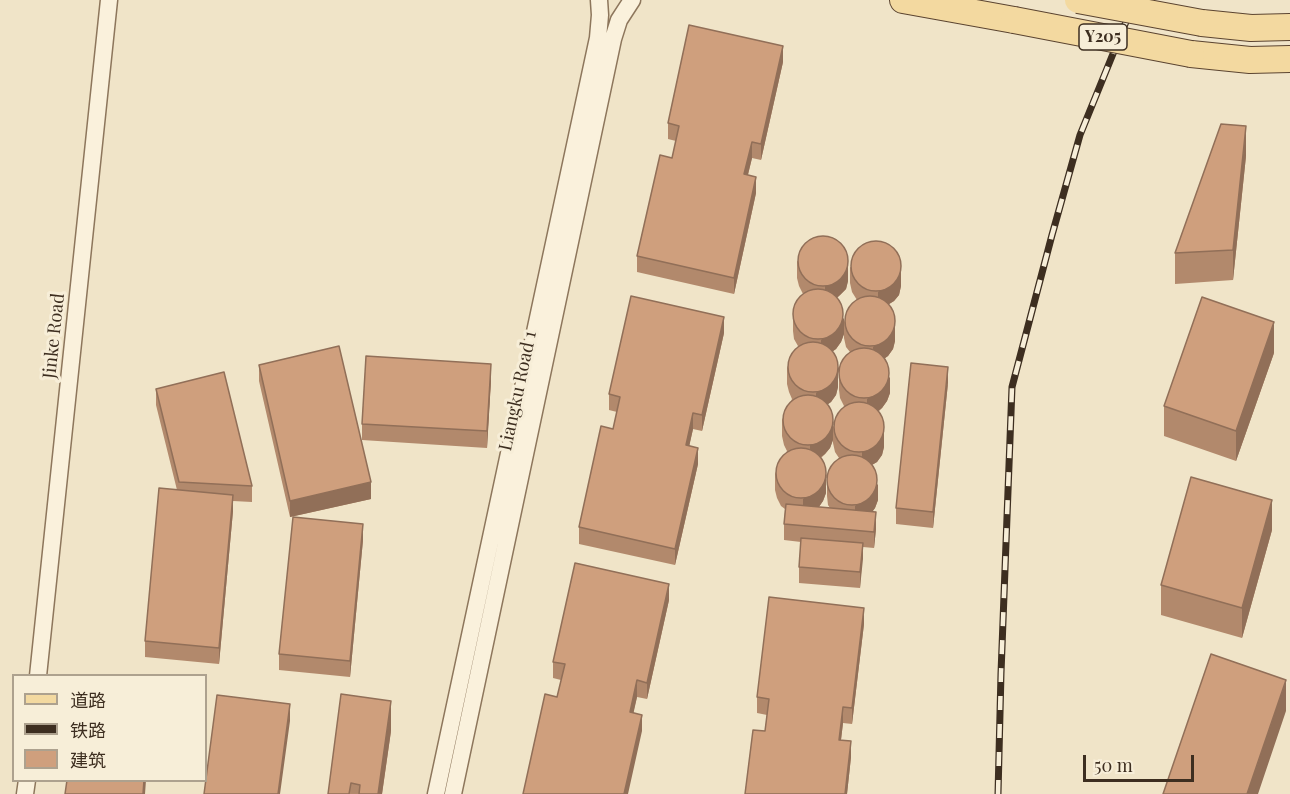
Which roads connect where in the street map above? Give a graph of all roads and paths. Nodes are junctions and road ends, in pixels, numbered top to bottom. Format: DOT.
graph roads {
  1 [pos="109,0"];
  2 [pos="599,0"];
  3 [pos="632,0"];
  4 [pos="903,0"];
  5 [pos="1078,0"];
  6 [pos="1290,27"];
  7 [pos="1290,59"];
  8 [pos="38,674"];
  9 [pos="436,794"];
  10 [pos="453,794"];
  1 -- 8 [label="street, Jinke Road"];
  2 -- 9 [label="street, Liangku Road 1"];
  3 -- 10 [label="street, Liangku Road 1"];
  4 -- 7 [label="main road, Y205, bridge"];
  5 -- 6 [label="main road, Y205, bridge"];
}
